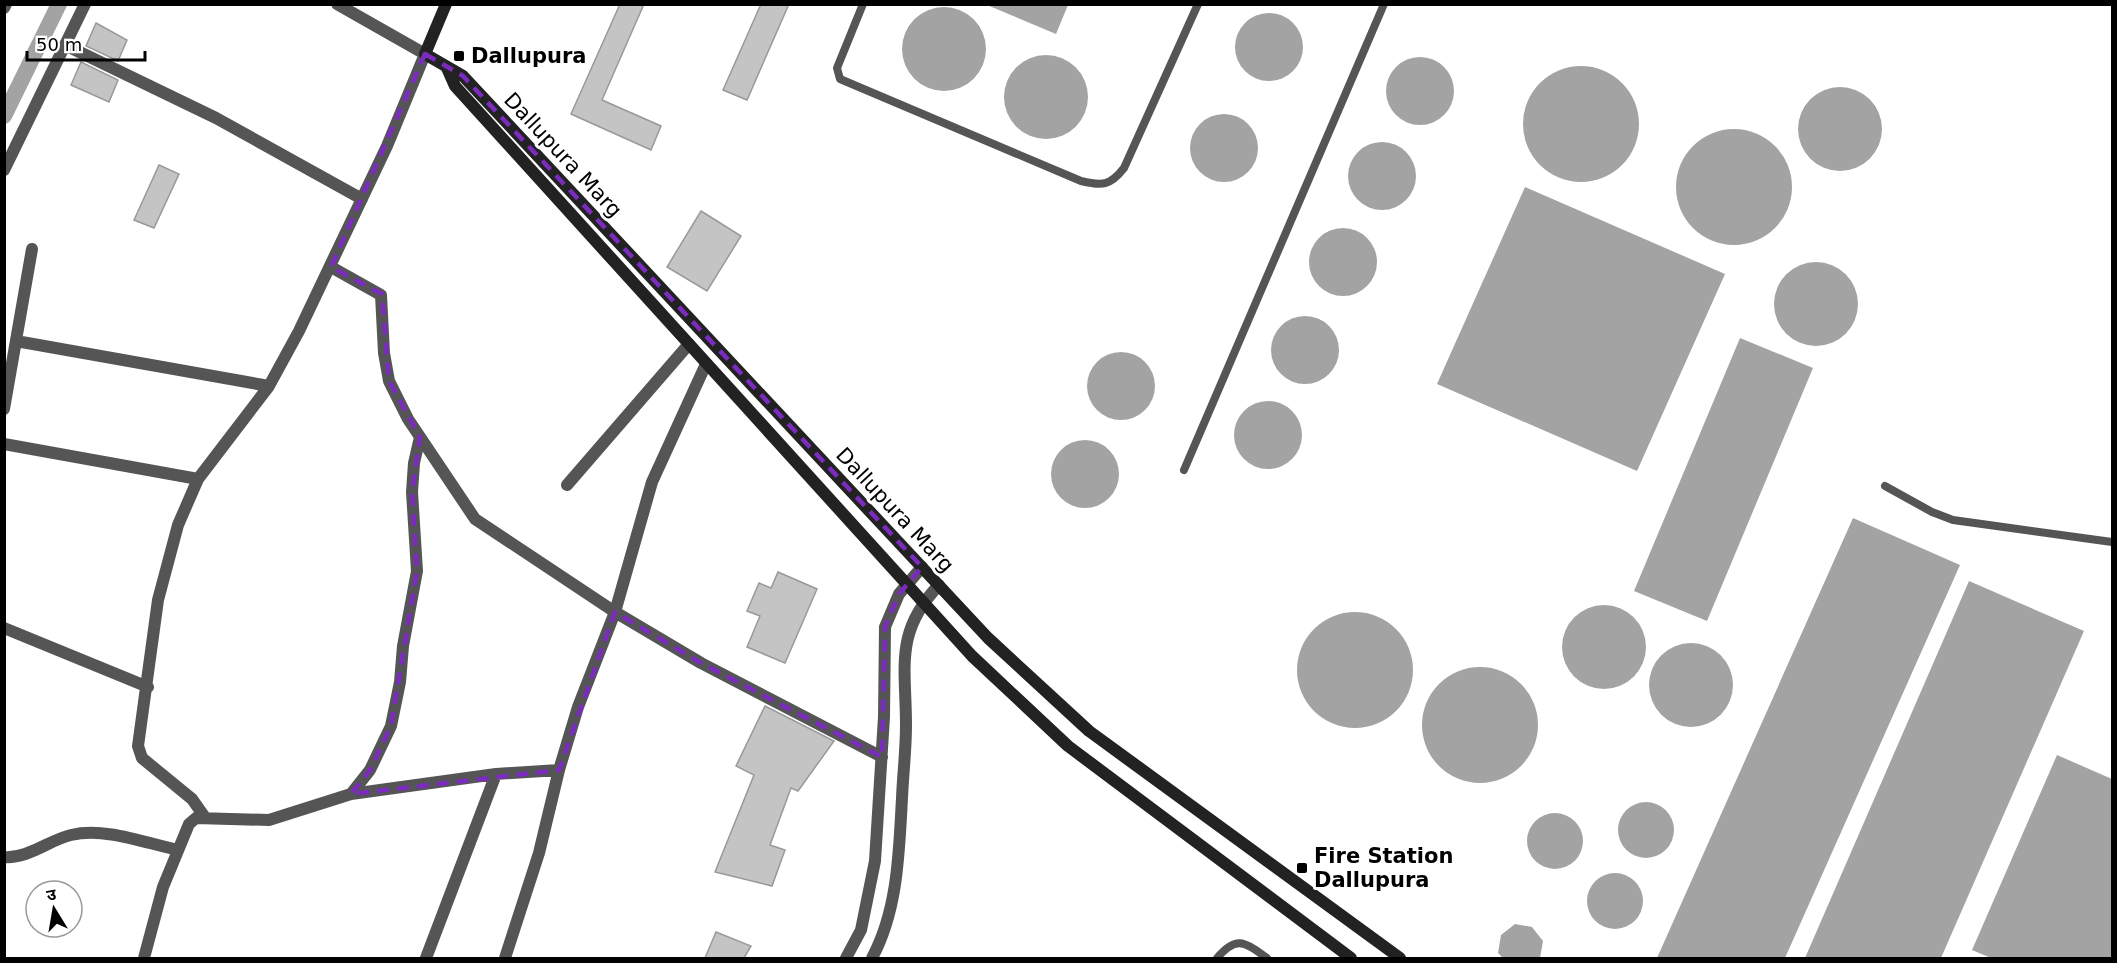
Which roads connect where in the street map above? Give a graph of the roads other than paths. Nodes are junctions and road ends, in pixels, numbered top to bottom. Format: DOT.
graph roads {
  1 [pos="84,4"];
  2 [pos="337,4"];
  3 [pos="446,4"];
  4 [pos="863,4"];
  5 [pos="1198,4"];
  6 [pos="1384,4"];
  7 [pos="65,45"];
  8 [pos="425,54"];
  9 [pos="447,68"];
  10 [pos="4,170"];
  11 [pos="362,199"];
  12 [pos="32,249"];
  13 [pos="331,267"];
  14 [pos="16,341"];
  15 [pos="688,344"];
  16 [pos="706,364"];
  17 [pos="268,386"];
  18 [pos="4,409"];
  19 [pos="420,437"];
  20 [pos="4,444"];
  21 [pos="1184,470"];
  22 [pos="198,480"];
  23 [pos="567,485"];
  24 [pos="1885,486"];
  25 [pos="2112,542"];
  26 [pos="922,567"];
  27 [pos="908,585"];
  28 [pos="939,585"];
  29 [pos="922,603"];
  30 [pos="615,612"];
  31 [pos="4,628"];
  32 [pos="148,687"];
  33 [pos="882,757"];
  34 [pos="559,771"];
  35 [pos="496,774"];
  36 [pos="351,794"];
  37 [pos="204,816"];
  38 [pos="178,850"];
  39 [pos="4,857"];
  40 [pos="144,958"];
  41 [pos="426,958"];
  42 [pos="505,958"];
  43 [pos="846,958"];
  44 [pos="872,958"];
  45 [pos="1216,958"];
  46 [pos="1266,958"];
  47 [pos="1351,958"];
  48 [pos="1400,958"];
  1 -- 7 [label="street"];
  2 -- 8 [label="street"];
  3 -- 8 [label="main road"];
  4 -- 5 [label="lane"];
  6 -- 21 [label="lane"];
  7 -- 10 [label="street"];
  7 -- 11 [label="street"];
  8 -- 9 [label="main road"];
  8 -- 11 [label="street"];
  9 -- 15 [label="main road, Dallupura Marg"];
  9 -- 26 [label="main road, Dallupura Marg"];
  11 -- 13 [label="street"];
  12 -- 14 [label="street"];
  13 -- 17 [label="street"];
  13 -- 19 [label="street"];
  14 -- 17 [label="street"];
  14 -- 18 [label="street"];
  15 -- 16 [label="main road, Dallupura Marg"];
  15 -- 23 [label="street"];
  16 -- 27 [label="main road, Dallupura Marg"];
  16 -- 30 [label="street"];
  17 -- 22 [label="street"];
  19 -- 30 [label="street"];
  19 -- 36 [label="street"];
  20 -- 22 [label="street"];
  22 -- 32 [label="street"];
  24 -- 25 [label="lane"];
  26 -- 27 [label="street"];
  26 -- 28 [label="main road, Dallupura Marg"];
  27 -- 29 [label="main road, Dallupura Marg"];
  27 -- 33 [label="street"];
  28 -- 29 [label="street"];
  28 -- 48 [label="main road, Dallupura Marg"];
  29 -- 44 [label="street"];
  29 -- 47 [label="main road, Dallupura Marg"];
  30 -- 33 [label="street"];
  30 -- 34 [label="street"];
  31 -- 32 [label="street"];
  32 -- 37 [label="street"];
  33 -- 43 [label="street"];
  34 -- 35 [label="street"];
  34 -- 42 [label="street"];
  35 -- 36 [label="street"];
  35 -- 41 [label="street"];
  36 -- 37 [label="street"];
  37 -- 38 [label="street"];
  38 -- 39 [label="street"];
  38 -- 40 [label="street"];
  45 -- 46 [label="lane"];
}
